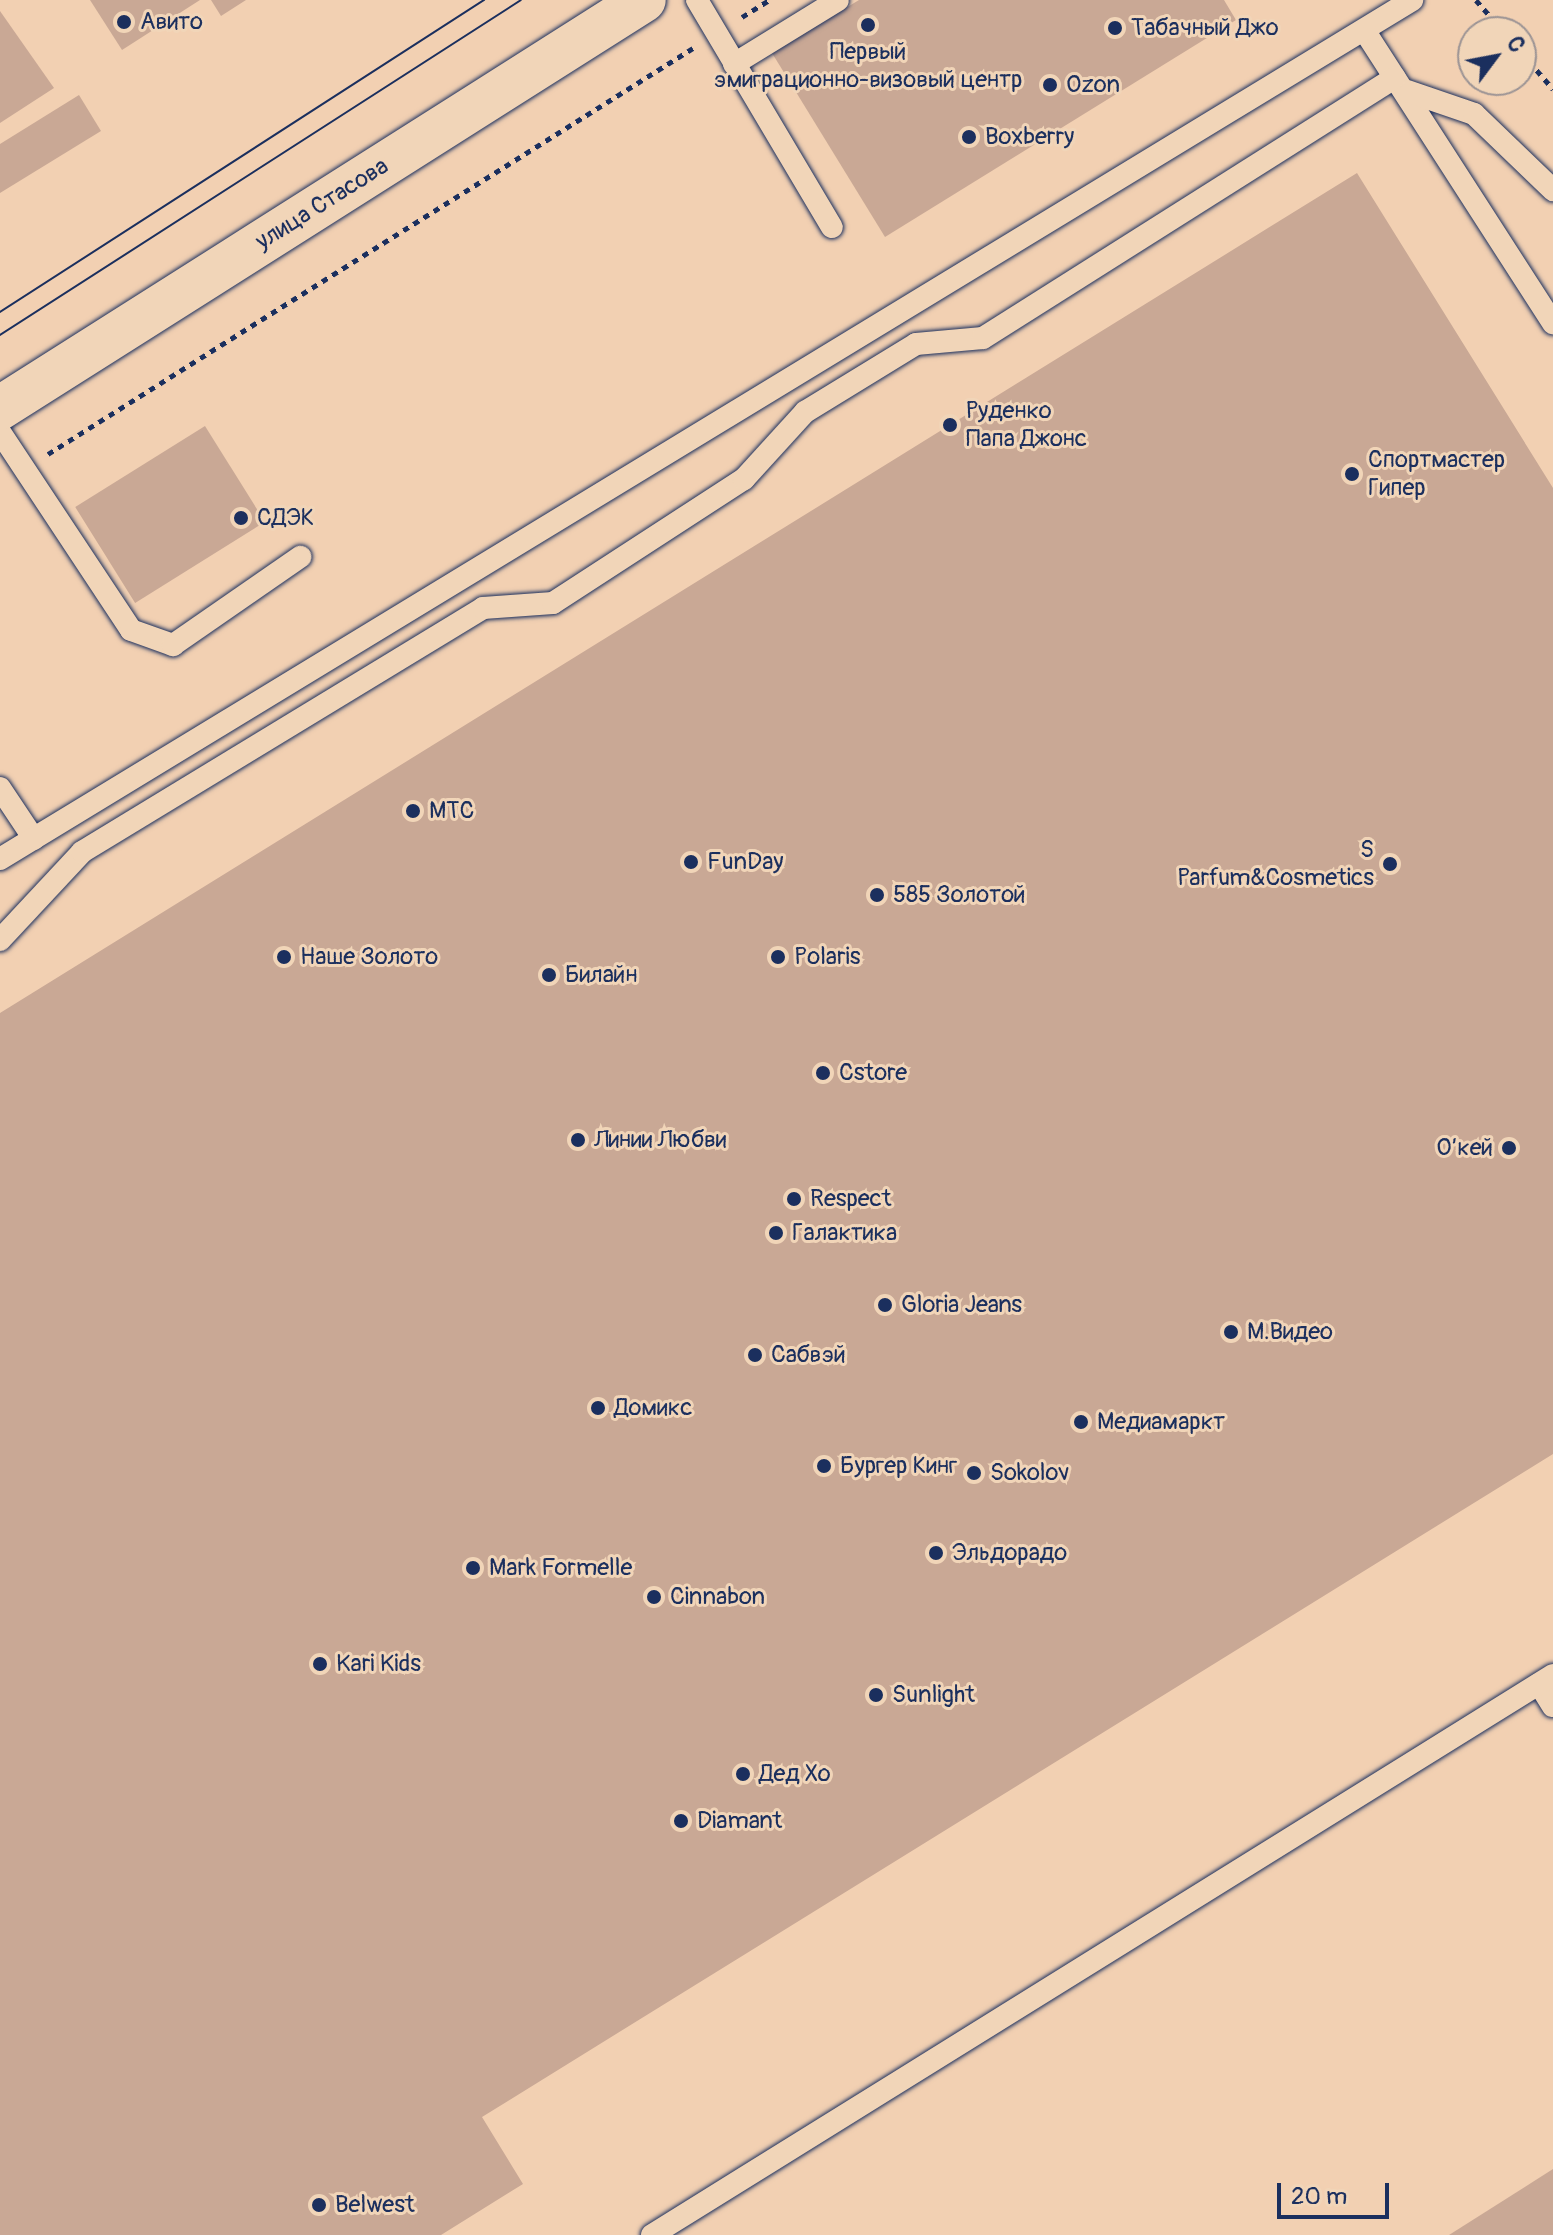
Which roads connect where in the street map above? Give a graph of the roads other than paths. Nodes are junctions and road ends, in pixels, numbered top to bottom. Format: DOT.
graph roads {
  1 [pos="644,0"];
  2 [pos="697,0"];
  3 [pos="838,0"];
  4 [pos="1412,0"];
  5 [pos="1364,30"];
  6 [pos="734,64"];
  7 [pos="1401,85"];
  8 [pos="1553,190"];
  9 [pos="832,227"];
  10 [pos="1553,323"];
  11 [pos="0,408"];
  12 [pos="0,432"];
  13 [pos="300,557"];
  14 [pos="0,788"];
  15 [pos="34,839"];
  16 [pos="0,859"];
  17 [pos="0,940"];
  18 [pos="1546,1679"];
  19 [pos="1553,1706"];
  20 [pos="652,2235"];
  1 -- 11 [label="street, улица Стасова"];
  2 -- 6 [label="lane"];
  3 -- 6 [label="lane"];
  4 -- 5 [label="lane"];
  5 -- 7 [label="lane"];
  5 -- 15 [label="lane"];
  6 -- 9 [label="lane"];
  7 -- 8 [label="lane"];
  7 -- 10 [label="lane"];
  7 -- 17 [label="lane"];
  12 -- 13 [label="lane"];
  14 -- 15 [label="lane"];
  15 -- 16 [label="lane"];
  18 -- 19 [label="lane"];
  18 -- 20 [label="lane"];
}
